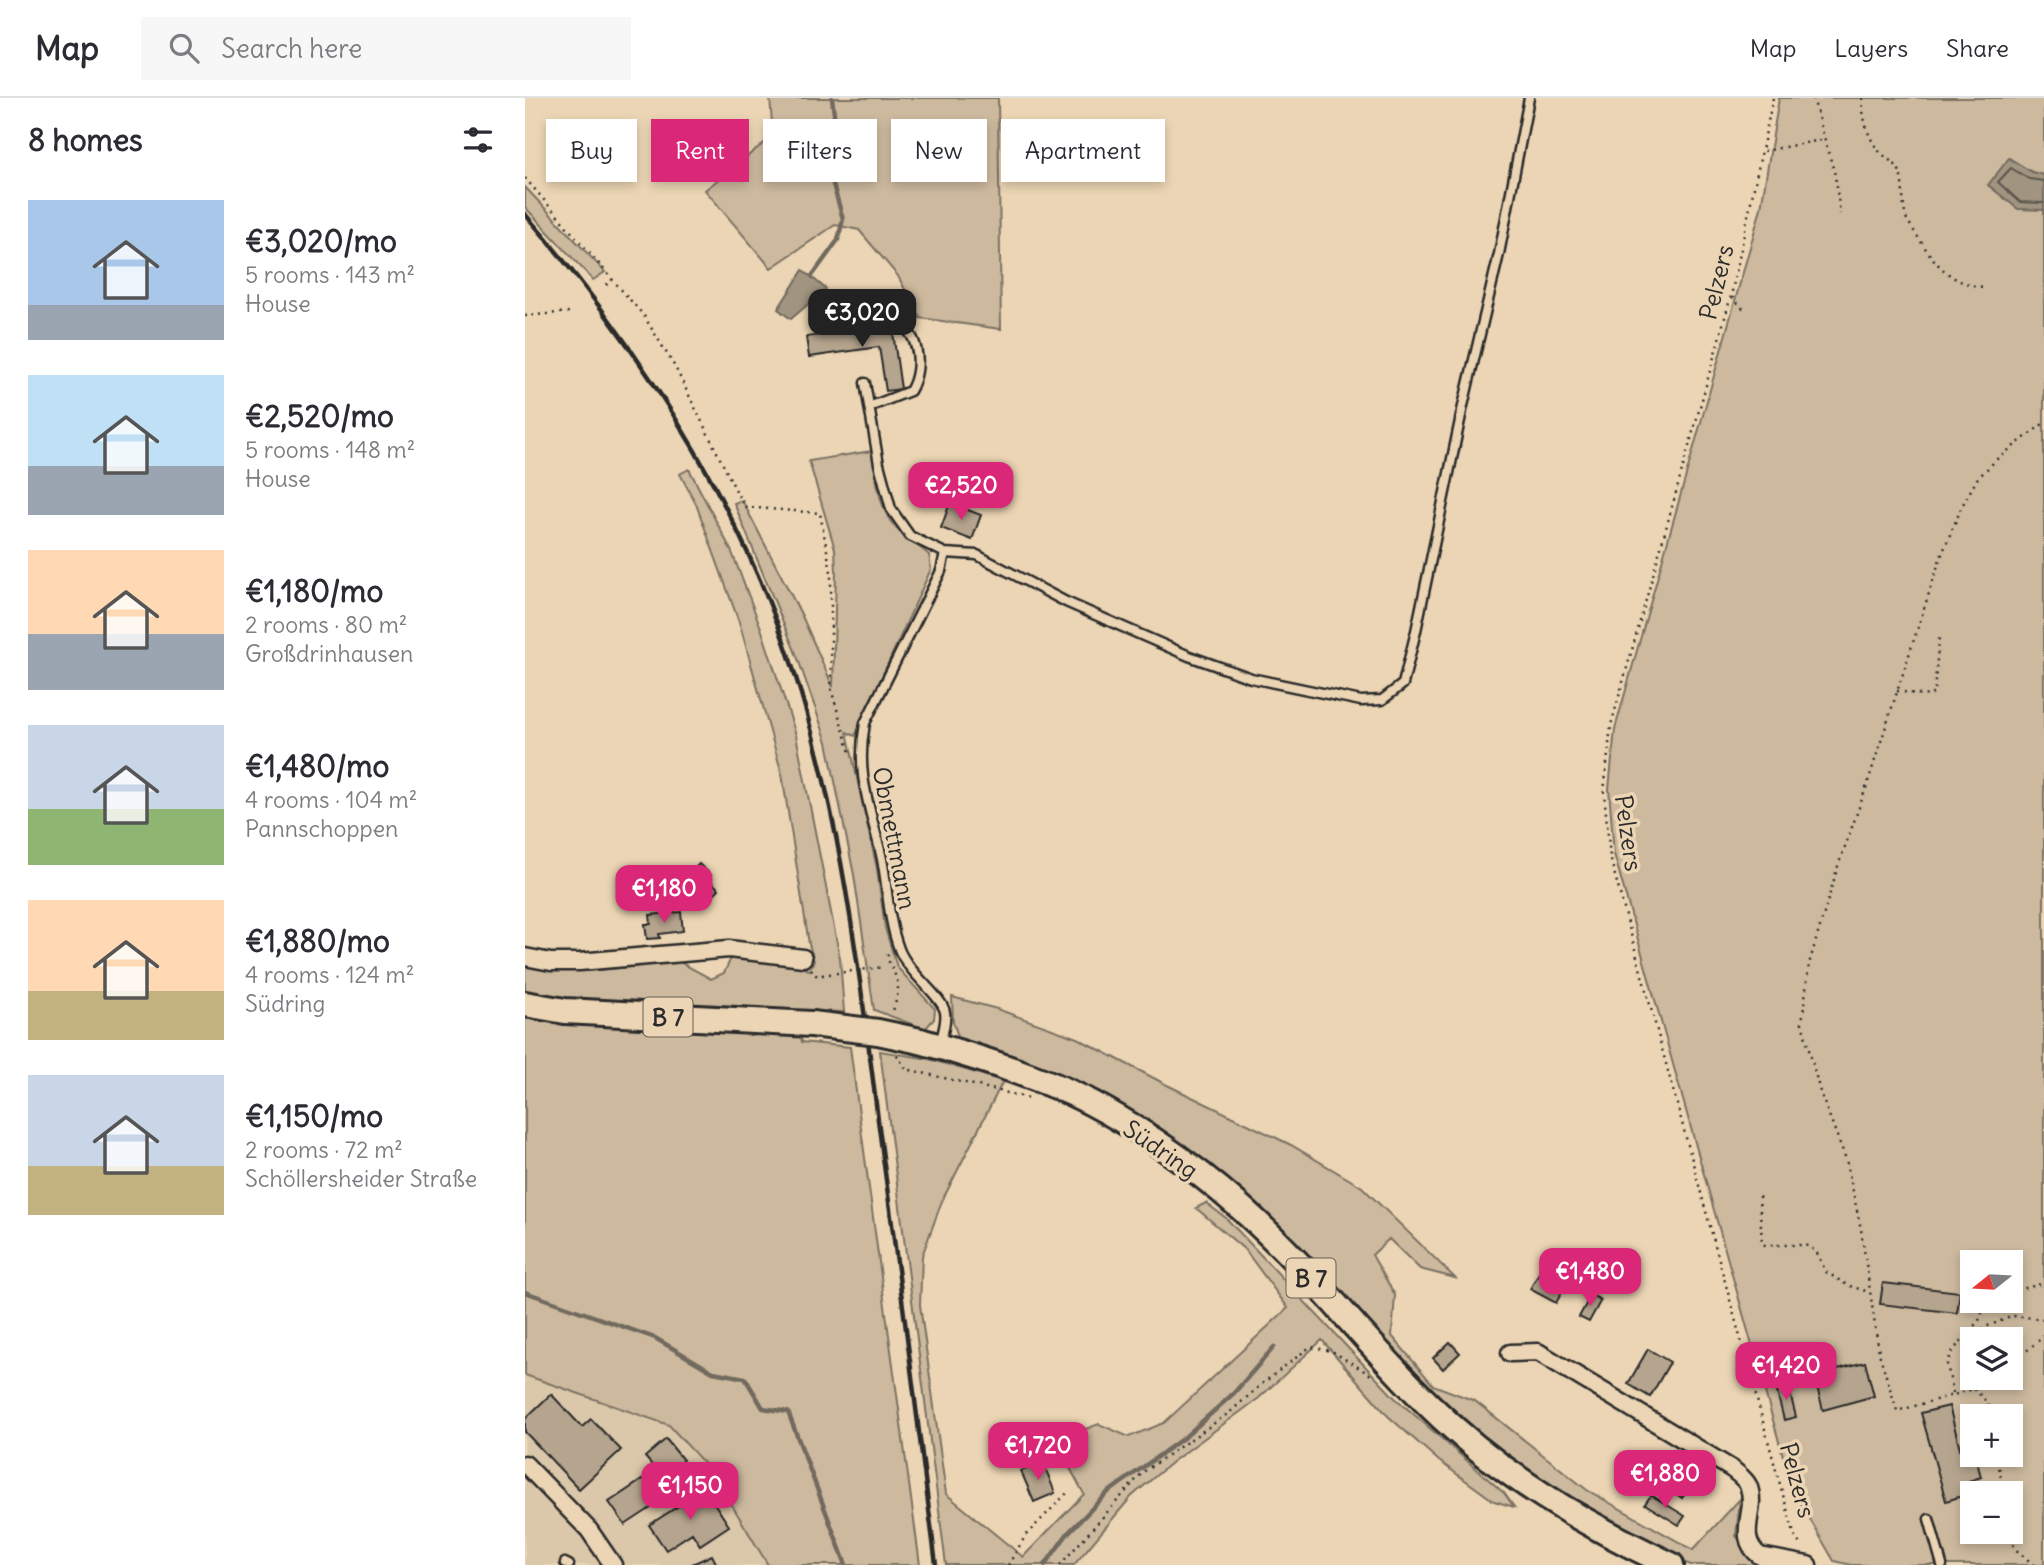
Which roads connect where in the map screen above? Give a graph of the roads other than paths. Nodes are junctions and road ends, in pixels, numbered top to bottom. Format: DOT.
graph roads {
  1 [pos="1529,98"];
  2 [pos="856,324"];
  3 [pos="865,383"];
  4 [pos="869,407"];
  5 [pos="945,553"];
  6 [pos="525,957"];
  7 [pos="803,958"];
  8 [pos="525,1004"];
  9 [pos="929,1044"];
  10 [pos="1510,1353"];
  11 [pos="525,1464"];
  12 [pos="1929,1519"];
  13 [pos="1808,1560"];
  14 [pos="613,1565"];
  15 [pos="1671,1565"];
  16 [pos="1942,1565"];
  1 -- 5 [label="lane"];
  2 -- 4 [label="lane"];
  3 -- 4 [label="lane"];
  4 -- 5 [label="lane"];
  5 -- 9 [label="lane, Obmettmann"];
  6 -- 7 [label="street"];
  8 -- 9 [label="main road, Südring / B 7, bridge"];
  9 -- 15 [label="main road, Südring / B 7"];
  10 -- 13 [label="street"];
  11 -- 14 [label="street"];
  12 -- 16 [label="lane"];
}
